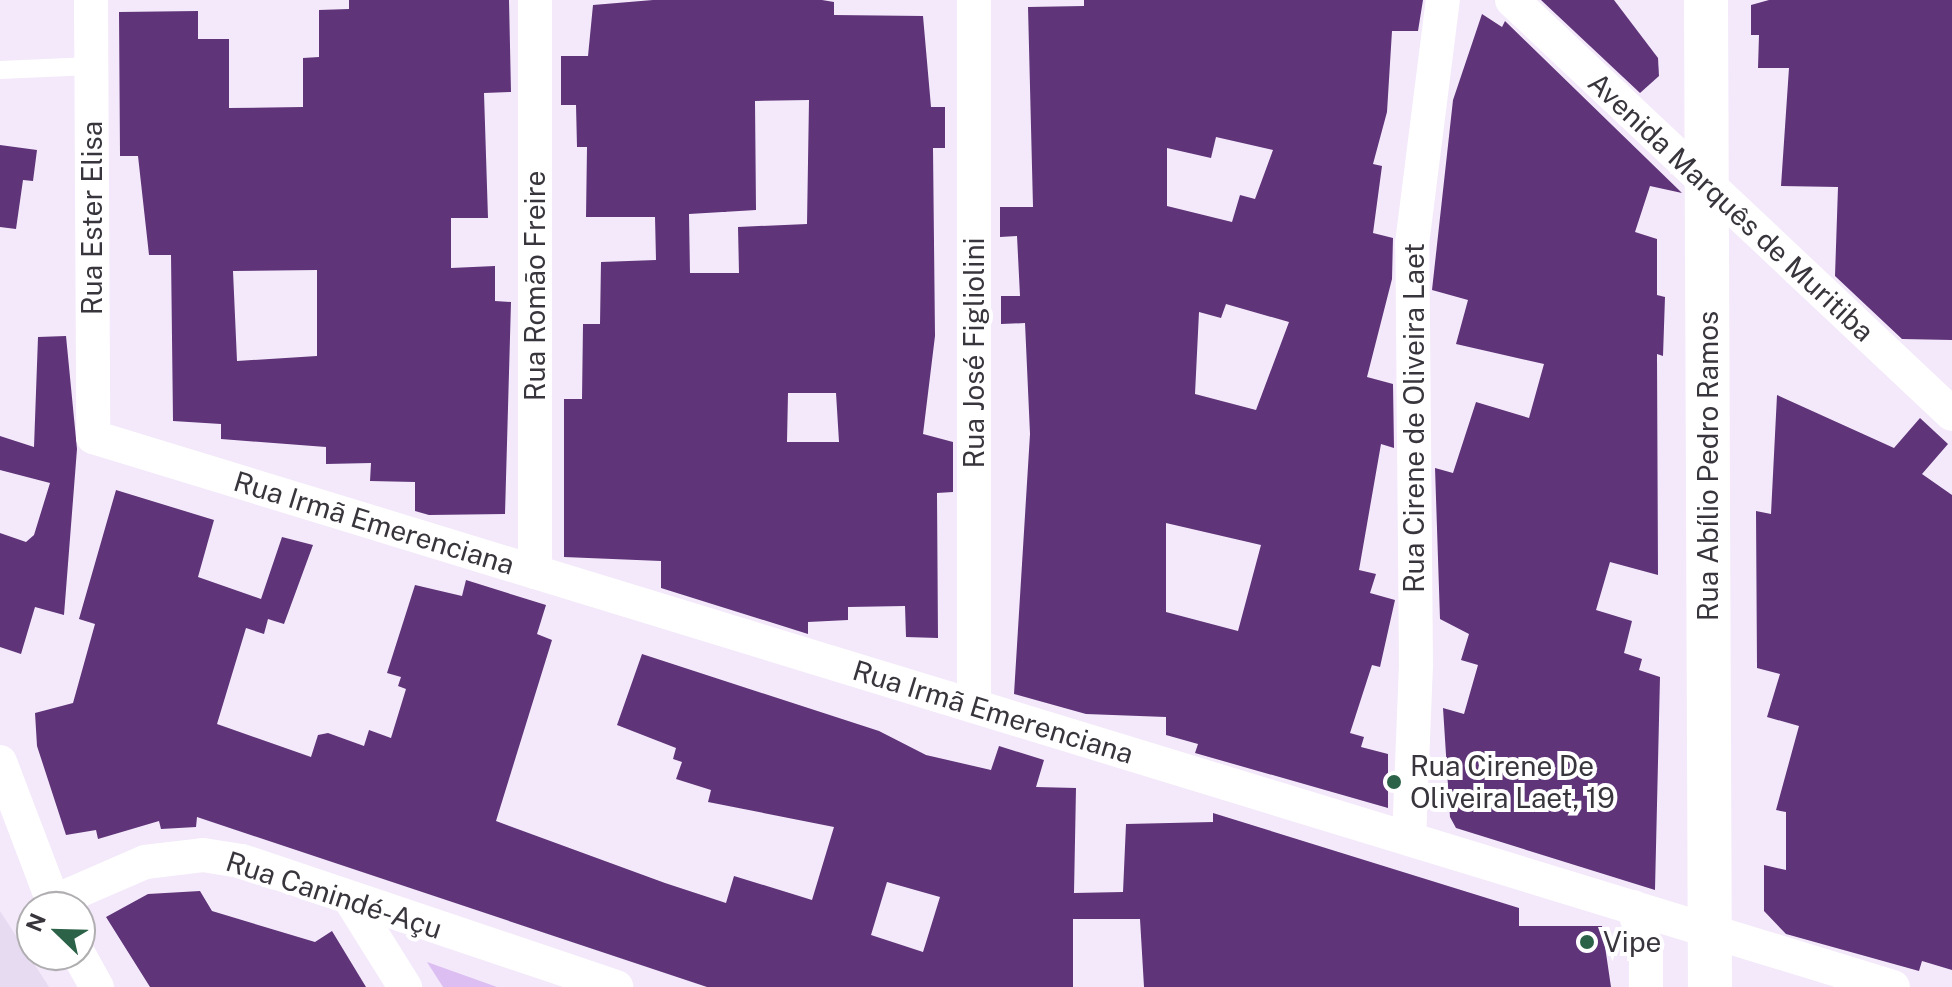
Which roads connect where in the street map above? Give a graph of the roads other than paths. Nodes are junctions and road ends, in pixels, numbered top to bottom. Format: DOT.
graph roads {
  1 [pos="91,0"];
  2 [pos="535,0"];
  3 [pos="974,0"];
  4 [pos="1443,0"];
  5 [pos="1512,0"];
  6 [pos="1706,0"];
  7 [pos="91,66"];
  8 [pos="0,70"];
  9 [pos="1707,187"];
  10 [pos="1952,414"];
  11 [pos="93,437"];
  12 [pos="535,572"];
  13 [pos="974,706"];
  14 [pos="0,762"];
  15 [pos="1409,839"];
  16 [pos="49,891"];
  17 [pos="82,891"];
  18 [pos="350,899"];
  19 [pos="1633,907"];
  20 [pos="1711,931"];
  21 [pos="556,978"];
  22 [pos="405,987"];
  23 [pos="616,987"];
  24 [pos="1646,987"];
  25 [pos="1710,987"];
  26 [pos="1893,987"];
  1 -- 7 [label="street, Rua Ester Elisa"];
  2 -- 12 [label="street, Rua Romão Freire"];
  3 -- 13 [label="street, Rua José Figliolini"];
  4 -- 15 [label="street, Rua Cirene de Oliveira Laet"];
  5 -- 9 [label="street, Avenida Marquês de Muritiba"];
  6 -- 9 [label="main road, Rua Abílio Pedro Ramos"];
  7 -- 8 [label="lane"];
  7 -- 11 [label="street, Rua Ester Elisa"];
  9 -- 10 [label="street, Avenida Marquês de Muritiba"];
  9 -- 20 [label="main road, Rua Abílio Pedro Ramos"];
  11 -- 12 [label="street, Rua Irmã Emerenciana"];
  12 -- 13 [label="street, Rua Irmã Emerenciana"];
  13 -- 15 [label="street, Rua Irmã Emerenciana"];
  14 -- 16 [label="street"];
  15 -- 19 [label="street, Rua Irmã Emerenciana"];
  17 -- 18 [label="street, Rua Canindé-Açu"];
  18 -- 21 [label="street, Rua Canindé-Açu"];
  18 -- 22 [label="street"];
  19 -- 20 [label="street, Rua Irmã Emerenciana"];
  19 -- 24 [label="street"];
  20 -- 25 [label="main road, Rua Abílio Pedro Ramos"];
  20 -- 26 [label="street, Rua Irmã Emerenciana"];
  21 -- 23 [label="street, Rua Canindé-Açu"];
}
